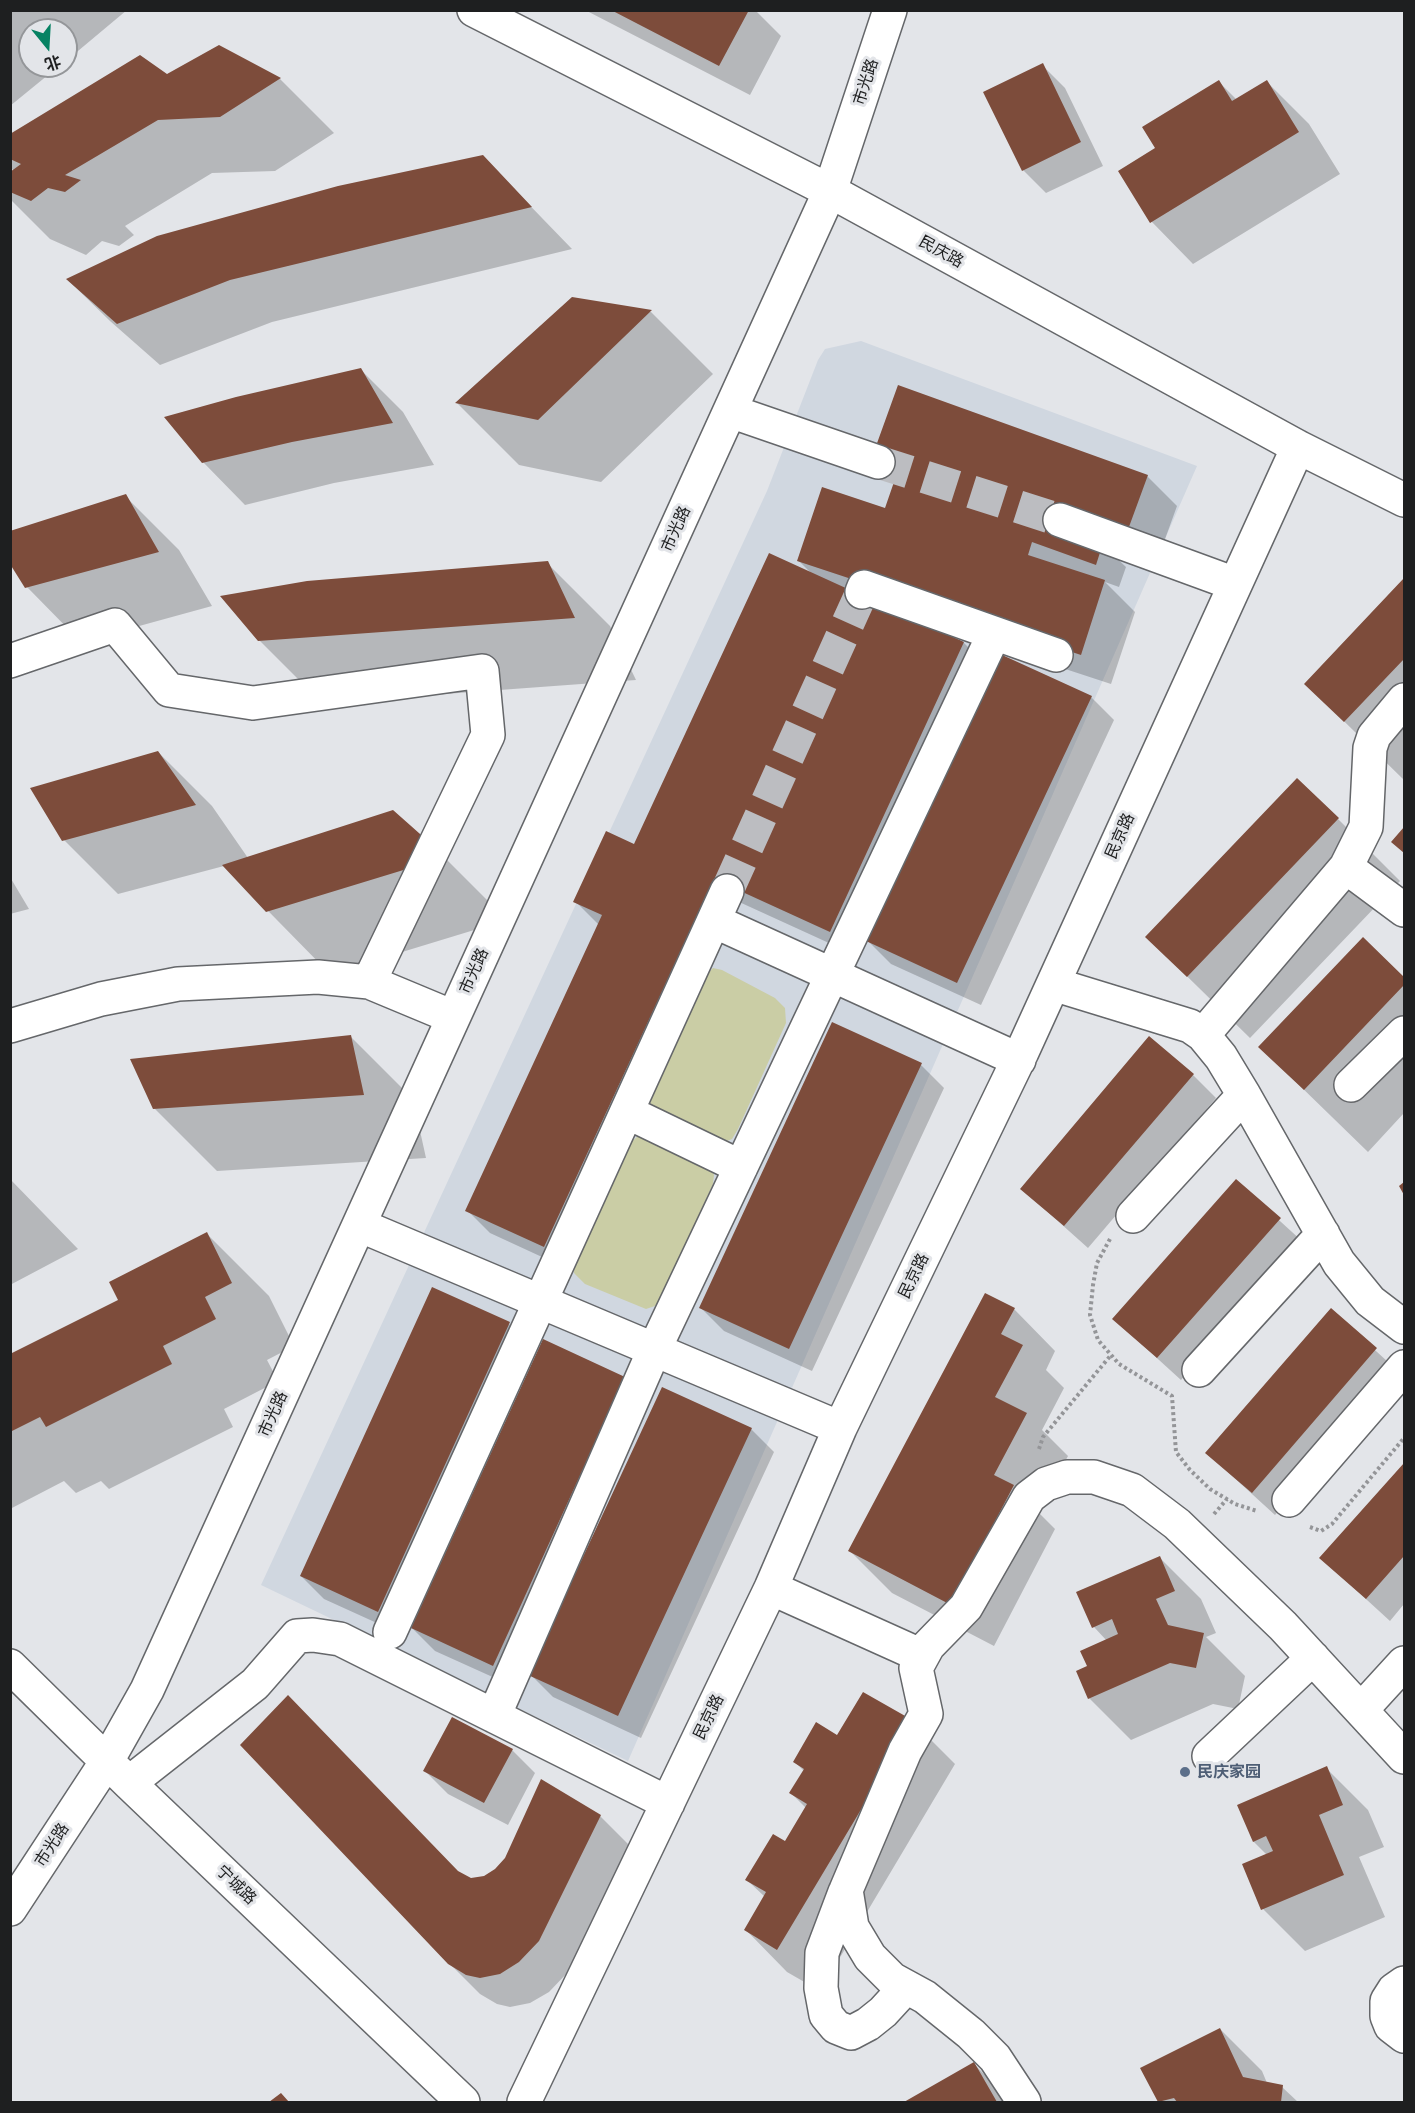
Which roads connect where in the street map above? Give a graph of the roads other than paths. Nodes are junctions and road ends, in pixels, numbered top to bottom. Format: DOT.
graph roads {
  1 [pos="474,10"];
  2 [pos="890,10"];
  3 [pos="830,190"];
  4 [pos="730,411"];
  5 [pos="1298,447"];
  6 [pos="878,462"];
  7 [pos="1404,500"];
  8 [pos="1060,520"];
  9 [pos="1235,584"];
  10 [pos="862,592"];
  11 [pos="994,634"];
  12 [pos="1056,655"];
  13 [pos="10,661"];
  14 [pos="1404,700"];
  15 [pos="1346,867"];
  16 [pos="727,891"];
  17 [pos="1404,910"];
  18 [pos="714,921"];
  19 [pos="833,973"];
  20 [pos="369,982"];
  21 [pos="1053,984"];
  22 [pos="453,1017"];
  23 [pos="10,1026"];
  24 [pos="1404,1033"];
  25 [pos="1203,1035"];
  26 [pos="1019,1060"];
  27 [pos="1351,1085"];
  28 [pos="1244,1095"];
  29 [pos="627,1112"];
  30 [pos="741,1167"];
  31 [pos="1133,1216"];
  32 [pos="359,1225"];
  33 [pos="1323,1234"];
  34 [pos="541,1300"];
  35 [pos="1404,1327"];
  36 [pos="655,1348"];
  37 [pos="1404,1367"];
  38 [pos="1199,1370"];
  39 [pos="840,1428"];
  40 [pos="1287,1513"];
  41 [pos="771,1588"];
  42 [pos="390,1632"];
  43 [pos="922,1656"];
  44 [pos="1313,1658"];
  45 [pos="1404,1662"];
  46 [pos="10,1666"];
  47 [pos="1361,1710"];
  48 [pos="494,1716"];
  49 [pos="1209,1756"];
  50 [pos="1404,1757"];
  51 [pos="118,1772"];
  52 [pos="668,1803"];
  53 [pos="846,1890"];
  54 [pos="10,1909"];
  55 [pos="1404,1983"];
  56 [pos="906,1987"];
  57 [pos="1404,2036"];
  58 [pos="463,2103"];
  59 [pos="524,2103"];
  60 [pos="1024,2103"];
  1 -- 3 [label="street, 民庆路"];
  2 -- 3 [label="street, 市光路"];
  3 -- 4 [label="street, 市光路"];
  3 -- 5 [label="street, 民庆路"];
  4 -- 6 [label="street"];
  4 -- 22 [label="street, 市光路"];
  5 -- 7 [label="street, 民庆路"];
  5 -- 9 [label="street, 民京路"];
  8 -- 9 [label="street"];
  9 -- 21 [label="street, 民京路"];
  10 -- 11 [label="street"];
  11 -- 12 [label="street"];
  11 -- 19 [label="street"];
  13 -- 20 [label="street"];
  14 -- 15 [label="street"];
  15 -- 17 [label="street"];
  15 -- 25 [label="street"];
  16 -- 18 [label="street"];
  18 -- 19 [label="street"];
  18 -- 29 [label="street"];
  19 -- 26 [label="street"];
  19 -- 30 [label="street"];
  20 -- 22 [label="street"];
  20 -- 23 [label="street"];
  21 -- 25 [label="street"];
  21 -- 26 [label="street, 民京路"];
  22 -- 32 [label="street, 市光路"];
  24 -- 27 [label="street"];
  25 -- 28 [label="street"];
  26 -- 39 [label="street, 民京路"];
  28 -- 31 [label="street"];
  28 -- 33 [label="street"];
  29 -- 30 [label="street"];
  29 -- 34 [label="street"];
  30 -- 36 [label="street"];
  32 -- 34 [label="street"];
  32 -- 51 [label="street, 市光路"];
  33 -- 35 [label="street"];
  33 -- 38 [label="street"];
  34 -- 36 [label="street"];
  34 -- 42 [label="street"];
  36 -- 39 [label="street"];
  36 -- 48 [label="street"];
  37 -- 40 [label="street"];
  39 -- 41 [label="street, 民京路"];
  41 -- 43 [label="street"];
  41 -- 52 [label="street, 民京路"];
  43 -- 44 [label="street"];
  43 -- 53 [label="street"];
  44 -- 47 [label="street"];
  44 -- 49 [label="street"];
  45 -- 47 [label="street"];
  46 -- 51 [label="street, 宁城路"];
  47 -- 50 [label="street"];
  48 -- 51 [label="street"];
  48 -- 52 [label="street"];
  51 -- 54 [label="street, 市光路"];
  51 -- 58 [label="street, 宁城路"];
  52 -- 59 [label="street, 民京路"];
  53 -- 56 [label="street"];
  53 -- 56 [label="street"];
  55 -- 57 [label="street"];
  56 -- 60 [label="street"];
}
